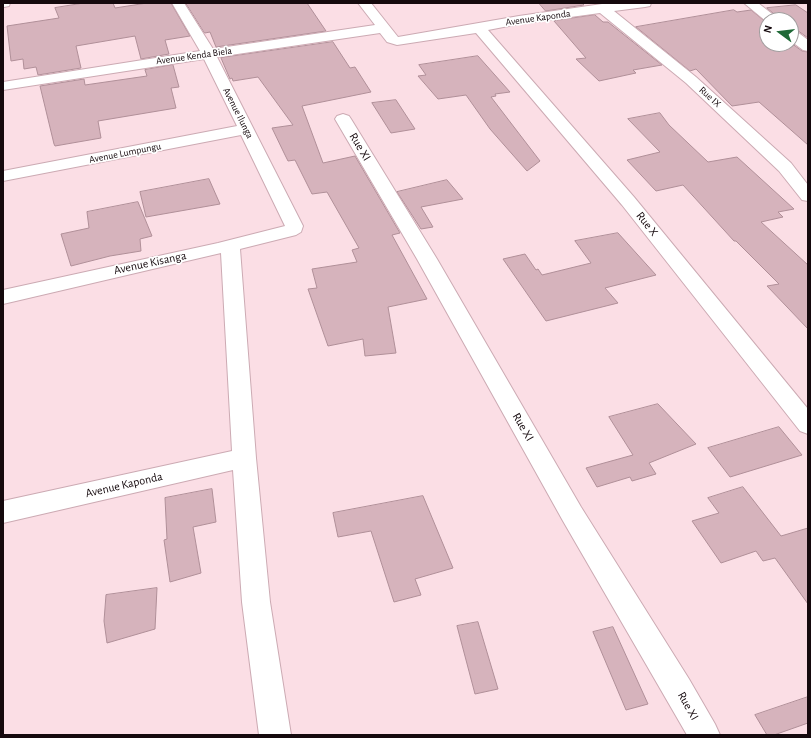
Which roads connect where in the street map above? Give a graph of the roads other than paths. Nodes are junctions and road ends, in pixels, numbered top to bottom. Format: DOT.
graph roads {
  1 [pos="178,3"];
  2 [pos="364,3"];
  3 [pos="644,3"];
  4 [pos="750,3"];
  5 [pos="602,8"];
  6 [pos="762,12"];
  7 [pos="384,28"];
  8 [pos="479,28"];
  9 [pos="799,40"];
  10 [pos="808,47"];
  11 [pos="208,54"];
  12 [pos="3,86"];
  13 [pos="343,119"];
  14 [pos="246,129"];
  15 [pos="3,176"];
  16 [pos="806,190"];
  17 [pos="294,226"];
  18 [pos="230,246"];
  19 [pos="3,297"];
  20 [pos="808,425"];
  21 [pos="244,458"];
  22 [pos="3,512"];
  23 [pos="271,734"];
  24 [pos="704,735"];
  1 -- 11 [label="street, Avenue Ilunga"];
  2 -- 7 [label="street"];
  3 -- 5 [label="street, Avenue Kaponda"];
  4 -- 6 [label="street"];
  5 -- 8 [label="street, Avenue Kaponda"];
  5 -- 16 [label="street, Rue IX"];
  7 -- 8 [label="street, Avenue Kaponda"];
  7 -- 11 [label="street, Avenue Kenda Biela"];
  8 -- 20 [label="street, Rue X"];
  9 -- 10 [label="street"];
  11 -- 12 [label="street, Avenue Kenda Biela"];
  11 -- 14 [label="street, Avenue Ilunga"];
  13 -- 24 [label="street, Rue XI"];
  14 -- 15 [label="street, Avenue Lumpungu"];
  14 -- 17 [label="street, Avenue Ilunga"];
  17 -- 18 [label="street, Avenue Kisanga"];
  18 -- 19 [label="street, Avenue Kisanga"];
  18 -- 21 [label="street"];
  21 -- 22 [label="street, Avenue Kaponda"];
  21 -- 23 [label="street"];
}
